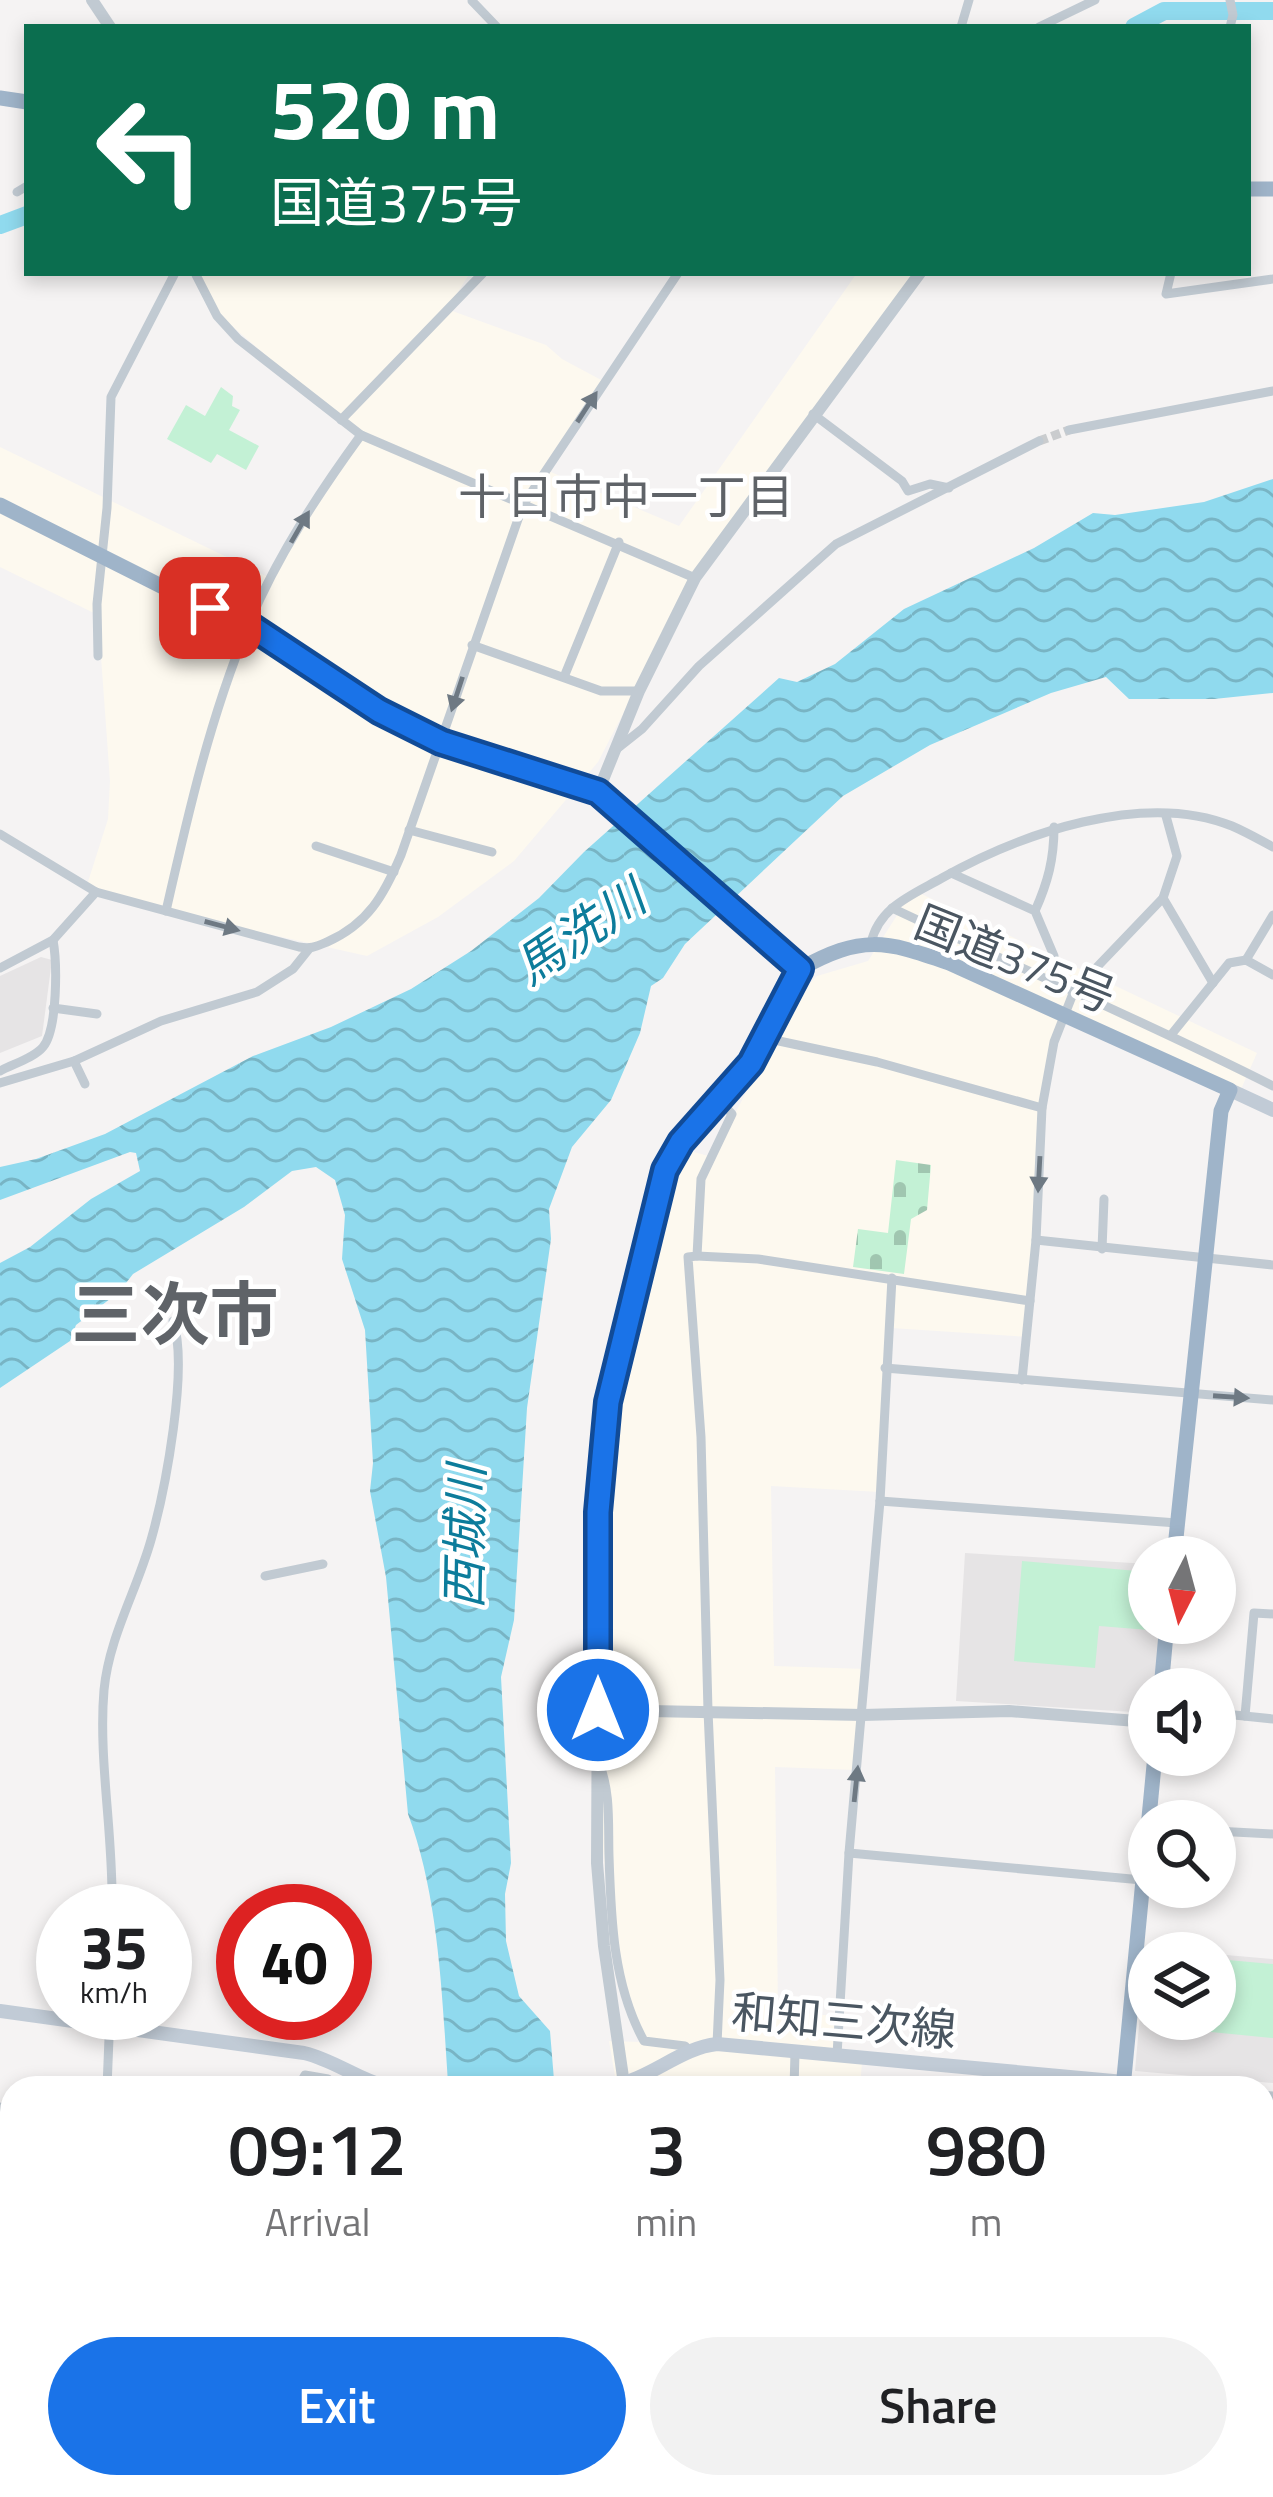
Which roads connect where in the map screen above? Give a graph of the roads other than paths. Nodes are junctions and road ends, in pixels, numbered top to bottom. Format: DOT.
graph roads {
  1 [pos="1095,0"];
  2 [pos="472,1"];
  3 [pos="494,24"];
  4 [pos="1045,24"];
  5 [pos="173,276"];
  6 [pos="197,276"];
  7 [pos="479,276"];
  8 [pos="676,276"];
  9 [pos="918,276"];
  10 [pos="1170,276"];
  11 [pos="1273,279"];
  12 [pos="1273,391"];
  13 [pos="813,414"];
  14 [pos="341,419"];
  15 [pos="1069,430"];
  16 [pos="361,435"];
  17 [pos="1039,441"];
  18 [pos="949,488"];
  19 [pos="0,505"];
  20 [pos="523,505"];
  21 [pos="619,542"];
  22 [pos="103,555"];
  23 [pos="695,578"];
  24 [pos="249,625"];
  25 [pos="472,645"];
  26 [pos="98,656"];
  27 [pos="564,677"];
  28 [pos="639,691"];
  29 [pos="441,742"];
  30 [pos="618,748"];
  31 [pos="598,792"];
  32 [pos="1166,816"];
  33 [pos="1054,827"];
  34 [pos="409,830"];
  35 [pos="0,834"];
  36 [pos="316,846"];
  37 [pos="1273,847"];
  38 [pos="492,852"];
  39 [pos="394,872"];
  40 [pos="951,873"];
  41 [pos="96,892"];
  42 [pos="1163,898"];
  43 [pos="892,908"];
  44 [pos="166,911"];
  45 [pos="1035,911"];
  46 [pos="1273,915"];
  47 [pos="53,940"];
  48 [pos="871,943"];
  49 [pos="310,949"];
  50 [pos="1246,961"];
  51 [pos="794,963"];
  52 [pos="0,968"];
  53 [pos="1273,975"];
  54 [pos="1050,982"];
  55 [pos="1213,983"];
  56 [pos="1074,991"];
  57 [pos="53,1008"];
  58 [pos="98,1014"];
  59 [pos="1064,1015"];
  60 [pos="1172,1035"];
  61 [pos="765,1038"];
  62 [pos="74,1060"];
  63 [pos="0,1071"];
  64 [pos="0,1083"];
  65 [pos="85,1084"];
  66 [pos="1273,1086"];
  67 [pos="1230,1090"];
  68 [pos="718,1099"];
  69 [pos="1042,1108"];
  70 [pos="1273,1110"];
  71 [pos="1104,1199"];
  72 [pos="1036,1240"];
  73 [pos="1102,1249"];
  74 [pos="697,1256"];
  75 [pos="1204,1258"];
  76 [pos="1273,1265"];
  77 [pos="892,1279"];
  78 [pos="1030,1301"];
  79 [pos="173,1321"];
  80 [pos="885,1367"];
  81 [pos="1022,1380"];
  82 [pos="1189,1394"];
  83 [pos="1273,1400"];
  84 [pos="880,1501"];
  85 [pos="1177,1522"];
  86 [pos="1176,1536"];
  87 [pos="323,1564"];
  88 [pos="265,1576"];
  89 [pos="1273,1615"];
  90 [pos="598,1710"];
  91 [pos="708,1711"];
  92 [pos="863,1715"];
  93 [pos="1236,1715"];
  94 [pos="1244,1716"];
  95 [pos="1273,1719"];
  96 [pos="1128,1720"];
  97 [pos="597,1758"];
  98 [pos="1236,1832"];
  99 [pos="1273,1834"];
  100 [pos="849,1853"];
  101 [pos="1128,1879"];
  102 [pos="112,1884"];
  103 [pos="1140,1908"];
  104 [pos="0,2011"];
  105 [pos="36,2014"];
  106 [pos="192,2034"];
  107 [pos="109,2040"];
  108 [pos="717,2044"];
  109 [pos="691,2052"];
  110 [pos="304,2053"];
  111 [pos="795,2053"];
  112 [pos="837,2055"];
  113 [pos="305,2075"];
  114 [pos="108,2076"];
  115 [pos="311,2076"];
  116 [pos="358,2076"];
  117 [pos="623,2076"];
  118 [pos="646,2076"];
  119 [pos="794,2076"];
  120 [pos="1038,2076"];
  121 [pos="1125,2076"];
  1 -- 4 [label="street"];
  2 -- 3 [label="street"];
  5 -- 22 [label="street"];
  6 -- 14 [label="street"];
  7 -- 14 [label="street"];
  20 -- 8 [label="street, one-way"];
  9 -- 13 [label="street"];
  10 -- 11 [label="street"];
  12 -- 15 [label="street"];
  13 -- 18 [label="street"];
  13 -- 23 [label="street"];
  14 -- 16 [label="street"];
  16 -- 20 [label="street"];
  24 -- 16 [label="street, one-way"];
  17 -- 18 [label="street"];
  18 -- 30 [label="street"];
  19 -- 22 [label="highway"];
  20 -- 21 [label="street"];
  20 -- 25 [label="street"];
  21 -- 23 [label="street"];
  21 -- 27 [label="street"];
  22 -- 24 [label="highway"];
  22 -- 26 [label="street"];
  23 -- 28 [label="street"];
  24 -- 29 [label="highway"];
  24 -- 44 [label="street"];
  25 -- 27 [label="street"];
  25 -- 29 [label="street, one-way"];
  27 -- 28 [label="street"];
  28 -- 30 [label="street"];
  29 -- 31 [label="highway"];
  29 -- 34 [label="street"];
  30 -- 31 [label="street"];
  31 -- 51 [label="highway"];
  32 -- 33 [label="street"];
  32 -- 37 [label="street"];
  32 -- 42 [label="street"];
  33 -- 40 [label="street"];
  33 -- 45 [label="street"];
  34 -- 38 [label="street"];
  34 -- 39 [label="street"];
  35 -- 41 [label="street"];
  36 -- 39 [label="street"];
  39 -- 49 [label="street"];
  40 -- 43 [label="street"];
  40 -- 45 [label="street"];
  41 -- 44 [label="street"];
  41 -- 47 [label="street"];
  42 -- 55 [label="street"];
  42 -- 56 [label="street"];
  43 -- 48 [label="street"];
  43 -- 54 [label="street"];
  44 -- 49 [label="street, one-way"];
  45 -- 54 [label="street"];
  46 -- 50 [label="street"];
  47 -- 52 [label="street"];
  47 -- 57 [label="street"];
  48 -- 51 [label="highway, 国道375号"];
  48 -- 59 [label="highway, 国道375号"];
  49 -- 62 [label="street"];
  50 -- 53 [label="street"];
  50 -- 55 [label="street"];
  51 -- 61 [label="street"];
  54 -- 56 [label="street"];
  55 -- 60 [label="street"];
  56 -- 59 [label="street"];
  56 -- 60 [label="street"];
  57 -- 58 [label="street"];
  57 -- 63 [label="street"];
  59 -- 67 [label="highway, 国道375号"];
  59 -- 69 [label="street"];
  60 -- 66 [label="street"];
  61 -- 68 [label="street"];
  61 -- 69 [label="street"];
  62 -- 64 [label="street"];
  62 -- 65 [label="street"];
  67 -- 70 [label="main road"];
  67 -- 75 [label="highway"];
  68 -- 74 [label="street"];
  68 -- 90 [label="street"];
  69 -- 72 [label="street, one-way"];
  71 -- 73 [label="street"];
  72 -- 73 [label="street"];
  72 -- 78 [label="street"];
  73 -- 75 [label="street"];
  74 -- 77 [label="street"];
  74 -- 91 [label="street"];
  75 -- 76 [label="street"];
  75 -- 82 [label="highway"];
  77 -- 78 [label="street"];
  77 -- 80 [label="street"];
  78 -- 81 [label="street"];
  79 -- 102 [label="street"];
  80 -- 81 [label="street"];
  80 -- 84 [label="street"];
  81 -- 82 [label="street"];
  82 -- 83 [label="street, one-way"];
  82 -- 85 [label="highway"];
  84 -- 85 [label="street"];
  84 -- 92 [label="street"];
  85 -- 86 [label="highway"];
  87 -- 88 [label="street"];
  89 -- 94 [label="street"];
  90 -- 91 [label="street"];
  90 -- 97 [label="street"];
  91 -- 92 [label="street"];
  91 -- 108 [label="street"];
  92 -- 96 [label="street"];
  100 -- 92 [label="street, one-way"];
  93 -- 94 [label="street"];
  94 -- 95 [label="street"];
  97 -- 109 [label="street"];
  97 -- 117 [label="street"];
  98 -- 99 [label="street"];
  100 -- 101 [label="street"];
  100 -- 112 [label="street"];
  103 -- 121 [label="highway"];
  104 -- 105 [label="main road, 和知三次線"];
  106 -- 110 [label="main road, 和知三次線"];
  107 -- 114 [label="street"];
  108 -- 109 [label="main road, 和知三次線"];
  108 -- 111 [label="main road, 和知三次線"];
  109 -- 118 [label="main road, 和知三次線"];
  110 -- 113 [label="street"];
  110 -- 116 [label="main road, 和知三次線"];
  111 -- 112 [label="main road, 和知三次線"];
  111 -- 119 [label="street"];
  112 -- 120 [label="main road, 和知三次線"];
  113 -- 115 [label="street"];
}
